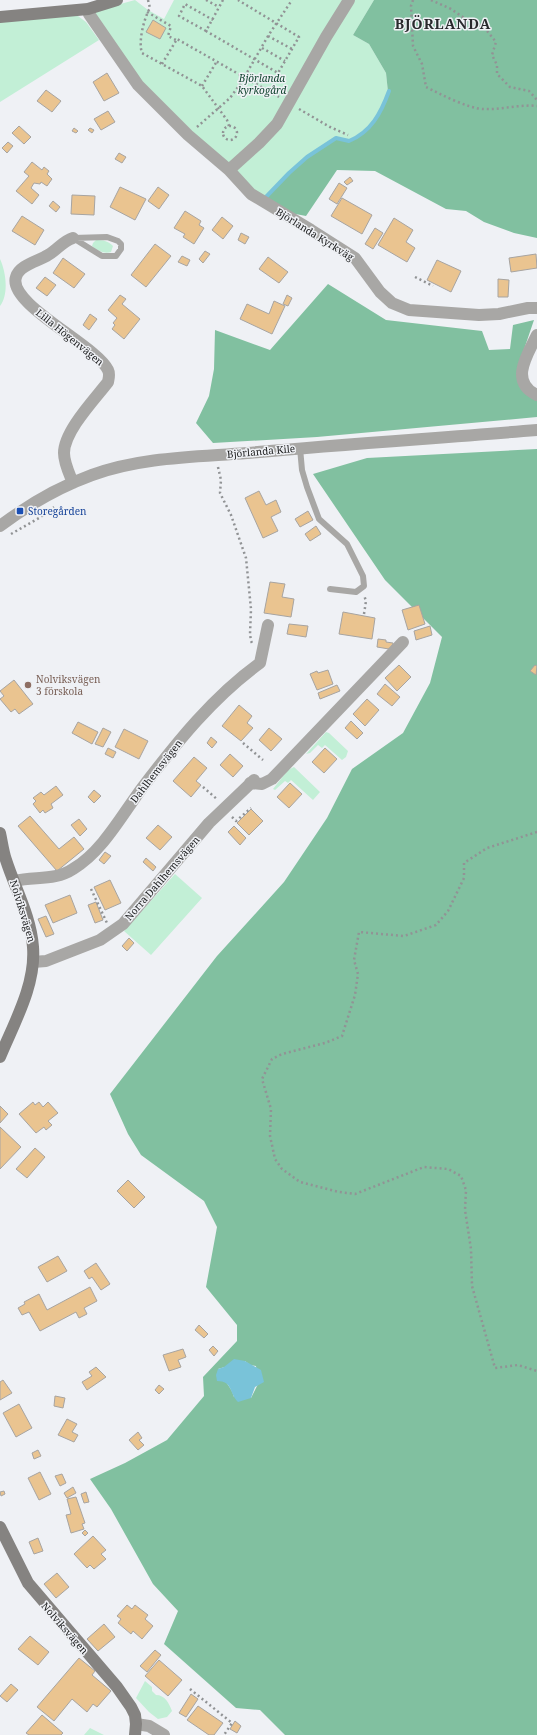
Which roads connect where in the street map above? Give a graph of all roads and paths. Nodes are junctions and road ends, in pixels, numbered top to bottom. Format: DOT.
graph roads {
  1 [pos="117,0"];
  2 [pos="148,0"];
  3 [pos="206,0"];
  4 [pos="223,0"];
  5 [pos="238,0"];
  6 [pos="292,0"];
  7 [pos="349,0"];
  8 [pos="413,0"];
  9 [pos="431,0"];
  10 [pos="219,8"];
  11 [pos="88,9"];
  12 [pos="147,12"];
  13 [pos="0,17"];
  14 [pos="213,20"];
  15 [pos="278,23"];
  16 [pos="206,31"];
  17 [pos="268,36"];
  18 [pos="176,40"];
  19 [pos="262,48"];
  20 [pos="292,49"];
  21 [pos="255,60"];
  22 [pos="217,61"];
  23 [pos="285,61"];
  24 [pos="162,64"];
  25 [pos="245,77"];
  26 [pos="202,86"];
  27 [pos="537,100"];
  28 [pos="289,103"];
  29 [pos="537,106"];
  30 [pos="217,109"];
  31 [pos="229,126"];
  32 [pos="188,135"];
  33 [pos="348,135"];
  34 [pos="229,170"];
  35 [pos="73,238"];
  36 [pos="415,277"];
  37 [pos="433,286"];
  38 [pos="537,308"];
  39 [pos="537,335"];
  40 [pos="537,395"];
  41 [pos="537,430"];
  42 [pos="300,448"];
  43 [pos="212,466"];
  44 [pos="73,483"];
  45 [pos="58,504"];
  46 [pos="3,531"];
  47 [pos="330,588"];
  48 [pos="362,588"];
  49 [pos="364,614"];
  50 [pos="268,625"];
  51 [pos="403,642"];
  52 [pos="265,645"];
  53 [pos="243,743"];
  54 [pos="263,760"];
  55 [pos="203,787"];
  56 [pos="226,807"];
  57 [pos="537,832"];
  58 [pos="0,833"];
  59 [pos="14,881"];
  60 [pos="91,889"];
  61 [pos="111,932"];
  62 [pos="33,962"];
  63 [pos="0,1057"];
  64 [pos="537,1371"];
  65 [pos="0,1527"];
  66 [pos="190,1689"];
  67 [pos="135,1729"];
  68 [pos="164,1735"];
  69 [pos="224,1735"];
  1 -- 11 [label="street"];
  2 -- 12 [label="path"];
  3 -- 10 [label="path"];
  4 -- 10 [label="path"];
  5 -- 15 [label="path"];
  6 -- 15 [label="path"];
  7 -- 28 [label="street"];
  8 -- 29 [label="path"];
  9 -- 27 [label="path"];
  10 -- 14 [label="path"];
  11 -- 13 [label="street"];
  11 -- 32 [label="street, Björlanda Kyrkväg"];
  12 -- 18 [label="path"];
  12 -- 24 [label="path"];
  14 -- 16 [label="path"];
  14 -- 16 [label="path"];
  15 -- 17 [label="path"];
  15 -- 20 [label="path"];
  16 -- 21 [label="path"];
  17 -- 19 [label="path"];
  17 -- 20 [label="path"];
  18 -- 22 [label="path"];
  18 -- 24 [label="path"];
  19 -- 21 [label="path"];
  19 -- 23 [label="path"];
  20 -- 23 [label="path"];
  21 -- 23 [label="path"];
  21 -- 25 [label="path"];
  22 -- 25 [label="path"];
  22 -- 26 [label="path"];
  24 -- 26 [label="path"];
  25 -- 28 [label="path"];
  25 -- 30 [label="path"];
  26 -- 30 [label="path"];
  28 -- 33 [label="path"];
  28 -- 34 [label="street"];
  30 -- 31 [label="path"];
  30 -- 32 [label="path"];
  31 -- 31 [label="path"];
  32 -- 34 [label="street, Björlanda Kyrkväg"];
  34 -- 38 [label="street, Björlanda Kyrkväg"];
  35 -- 35 [label="lane"];
  35 -- 44 [label="street, Lilla Högenvägen"];
  36 -- 37 [label="path"];
  39 -- 40 [label="street"];
  41 -- 42 [label="street, Björlanda Kile"];
  42 -- 44 [label="street, Björlanda Kile"];
  42 -- 48 [label="lane"];
  43 -- 52 [label="path"];
  44 -- 46 [label="street, Björlanda Kile"];
  45 -- 46 [label="path"];
  47 -- 48 [label="lane"];
  48 -- 49 [label="path"];
  50 -- 52 [label="street, Dahlhemsvägen"];
  51 -- 56 [label="street, Norra Dahlhemsvägen"];
  52 -- 59 [label="street, Dahlhemsvägen"];
  53 -- 54 [label="path"];
  55 -- 56 [label="path"];
  56 -- 61 [label="street, Norra Dahlhemsvägen"];
  57 -- 64 [label="path"];
  58 -- 59 [label="street, Nolviksvägen"];
  59 -- 62 [label="street, Nolviksvägen"];
  60 -- 61 [label="path"];
  61 -- 62 [label="street, Norra Dahlhemsvägen"];
  62 -- 63 [label="street, Nolviksvägen"];
  65 -- 67 [label="street, Nolviksvägen"];
  66 -- 69 [label="path"];
  67 -- 68 [label="street"];
}
